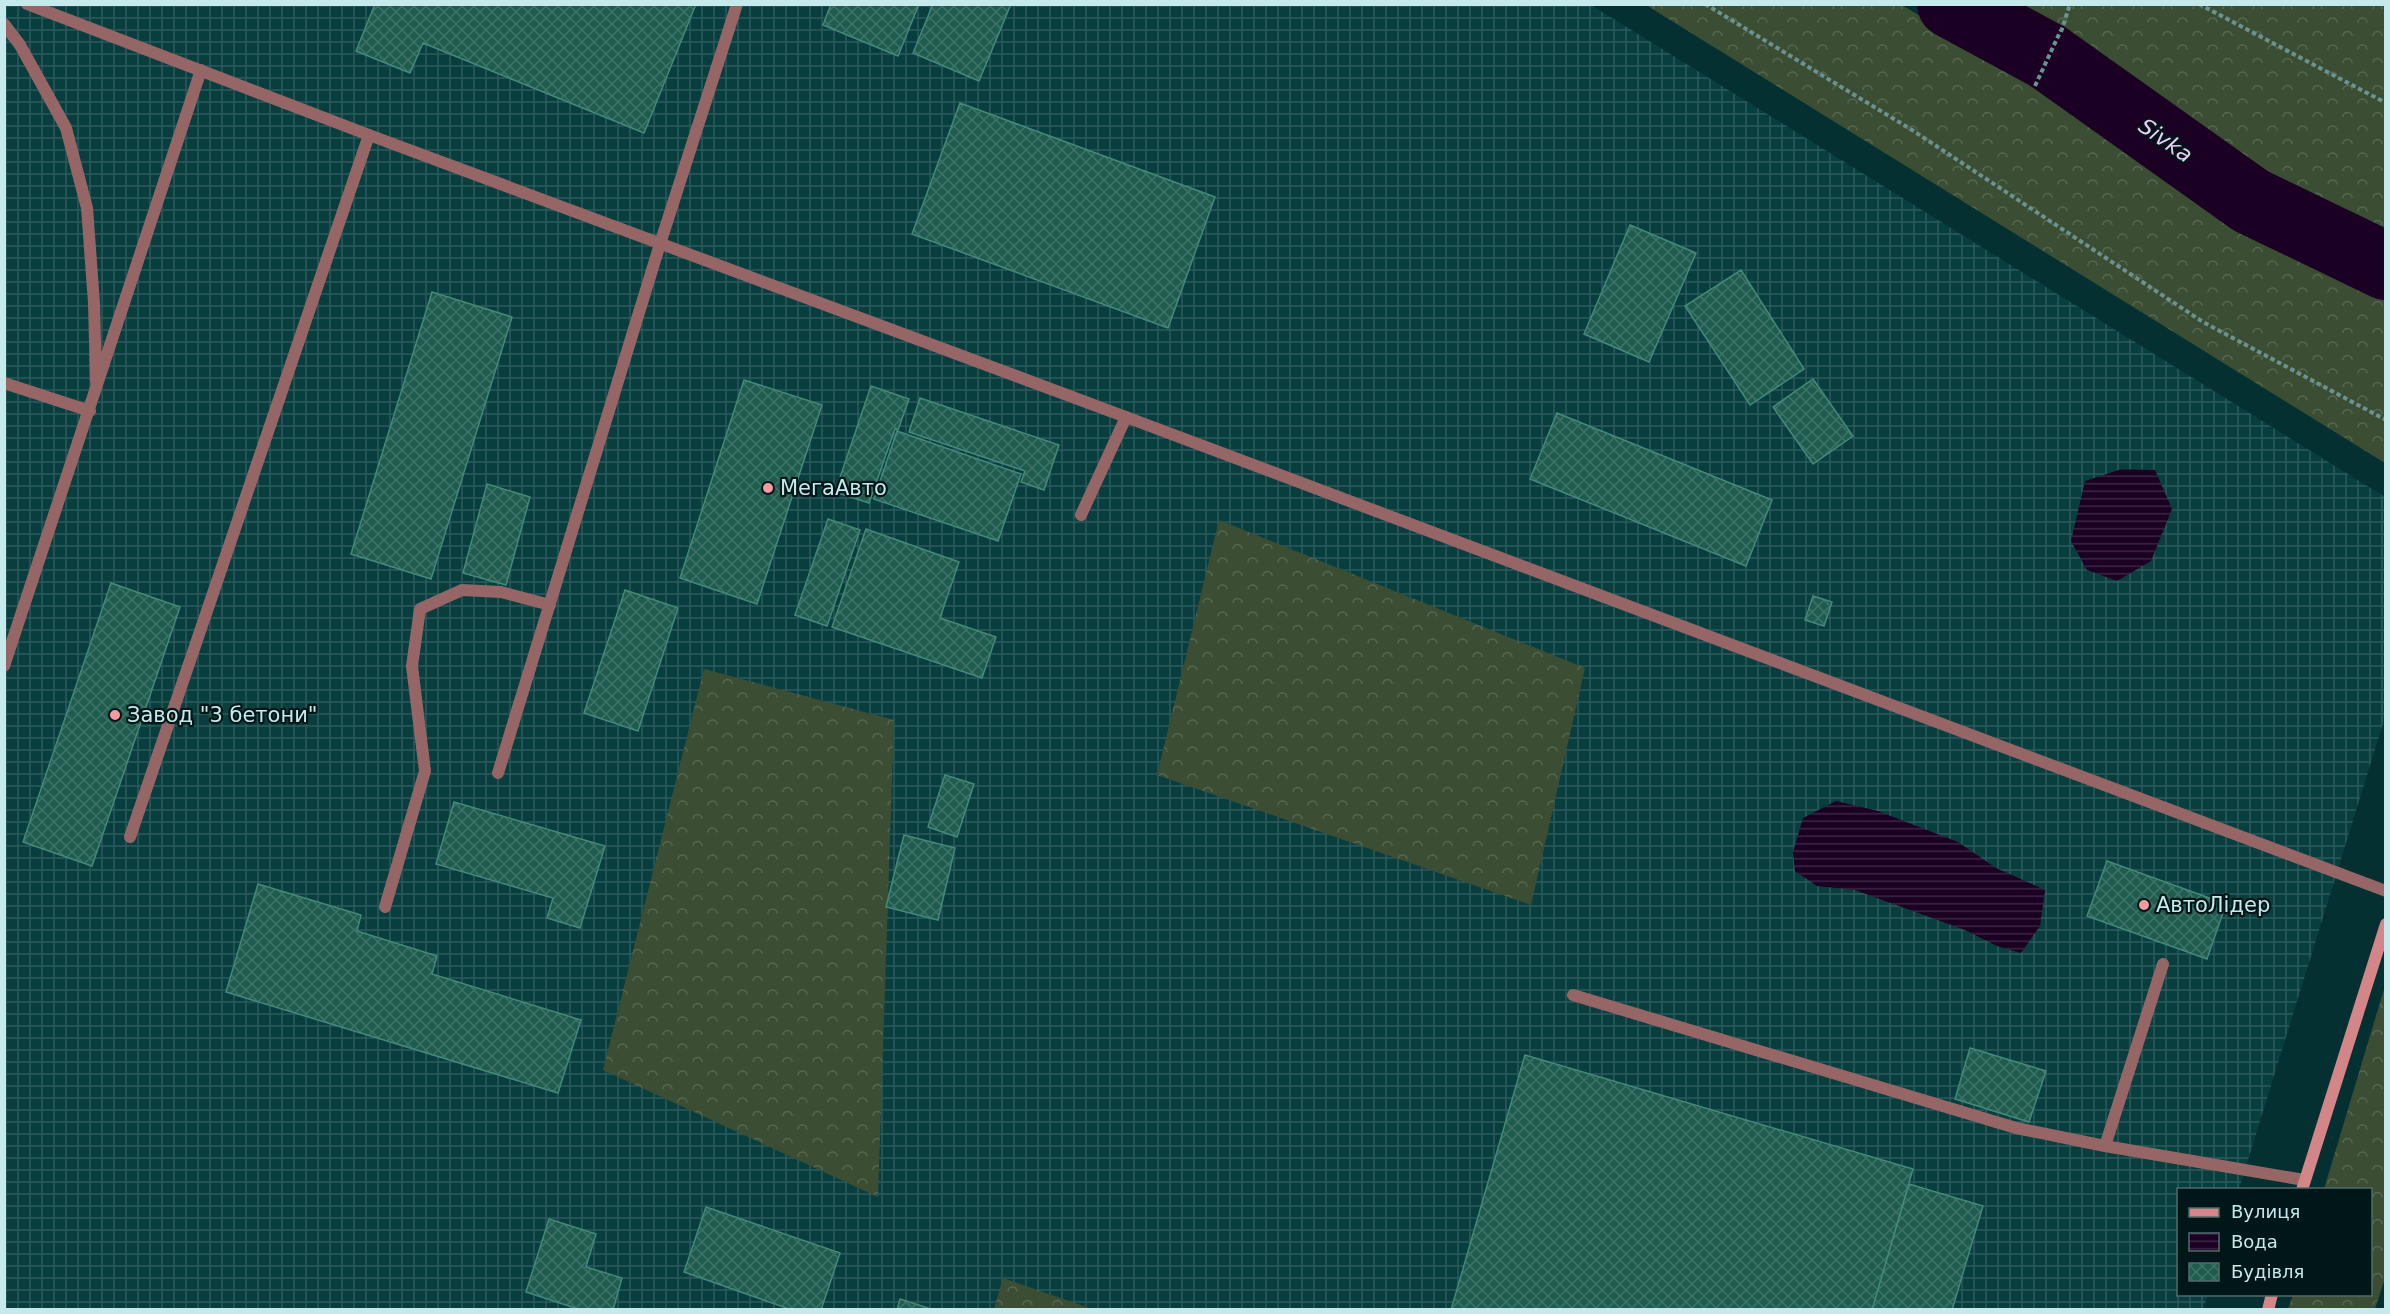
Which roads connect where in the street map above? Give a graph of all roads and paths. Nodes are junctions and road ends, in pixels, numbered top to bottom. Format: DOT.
graph roads {
  1 [pos="27,4"];
  2 [pos="737,4"];
  3 [pos="1705,4"];
  4 [pos="2070,4"];
  5 [pos="2199,4"];
  6 [pos="4,24"];
  7 [pos="201,70"];
  8 [pos="2035,86"];
  9 [pos="2385,103"];
  10 [pos="369,135"];
  11 [pos="660,244"];
  12 [pos="4,383"];
  13 [pos="96,391"];
  14 [pos="90,411"];
  15 [pos="1126,417"];
  16 [pos="2385,420"];
  17 [pos="1081,515"];
  18 [pos="550,605"];
  19 [pos="4,666"];
  20 [pos="498,773"];
  21 [pos="130,837"];
  22 [pos="2385,891"];
  23 [pos="385,907"];
  24 [pos="2385,924"];
  25 [pos="2163,964"];
  26 [pos="1573,995"];
  27 [pos="2105,1146"];
  28 [pos="2303,1185"];
  1 -- 7 [label="street"];
  2 -- 11 [label="street"];
  3 -- 16 [label="path"];
  4 -- 8 [label="path"];
  5 -- 9 [label="path"];
  6 -- 13 [label="street"];
  7 -- 10 [label="street"];
  7 -- 13 [label="street"];
  10 -- 11 [label="street"];
  10 -- 21 [label="street"];
  11 -- 15 [label="street"];
  11 -- 18 [label="street"];
  12 -- 14 [label="street"];
  13 -- 14 [label="street"];
  14 -- 19 [label="street"];
  15 -- 17 [label="street"];
  15 -- 22 [label="street"];
  18 -- 20 [label="street"];
  18 -- 23 [label="street"];
  24 -- 28 [label="street"];
  25 -- 27 [label="street"];
  26 -- 27 [label="street"];
  27 -- 28 [label="street"];
}
